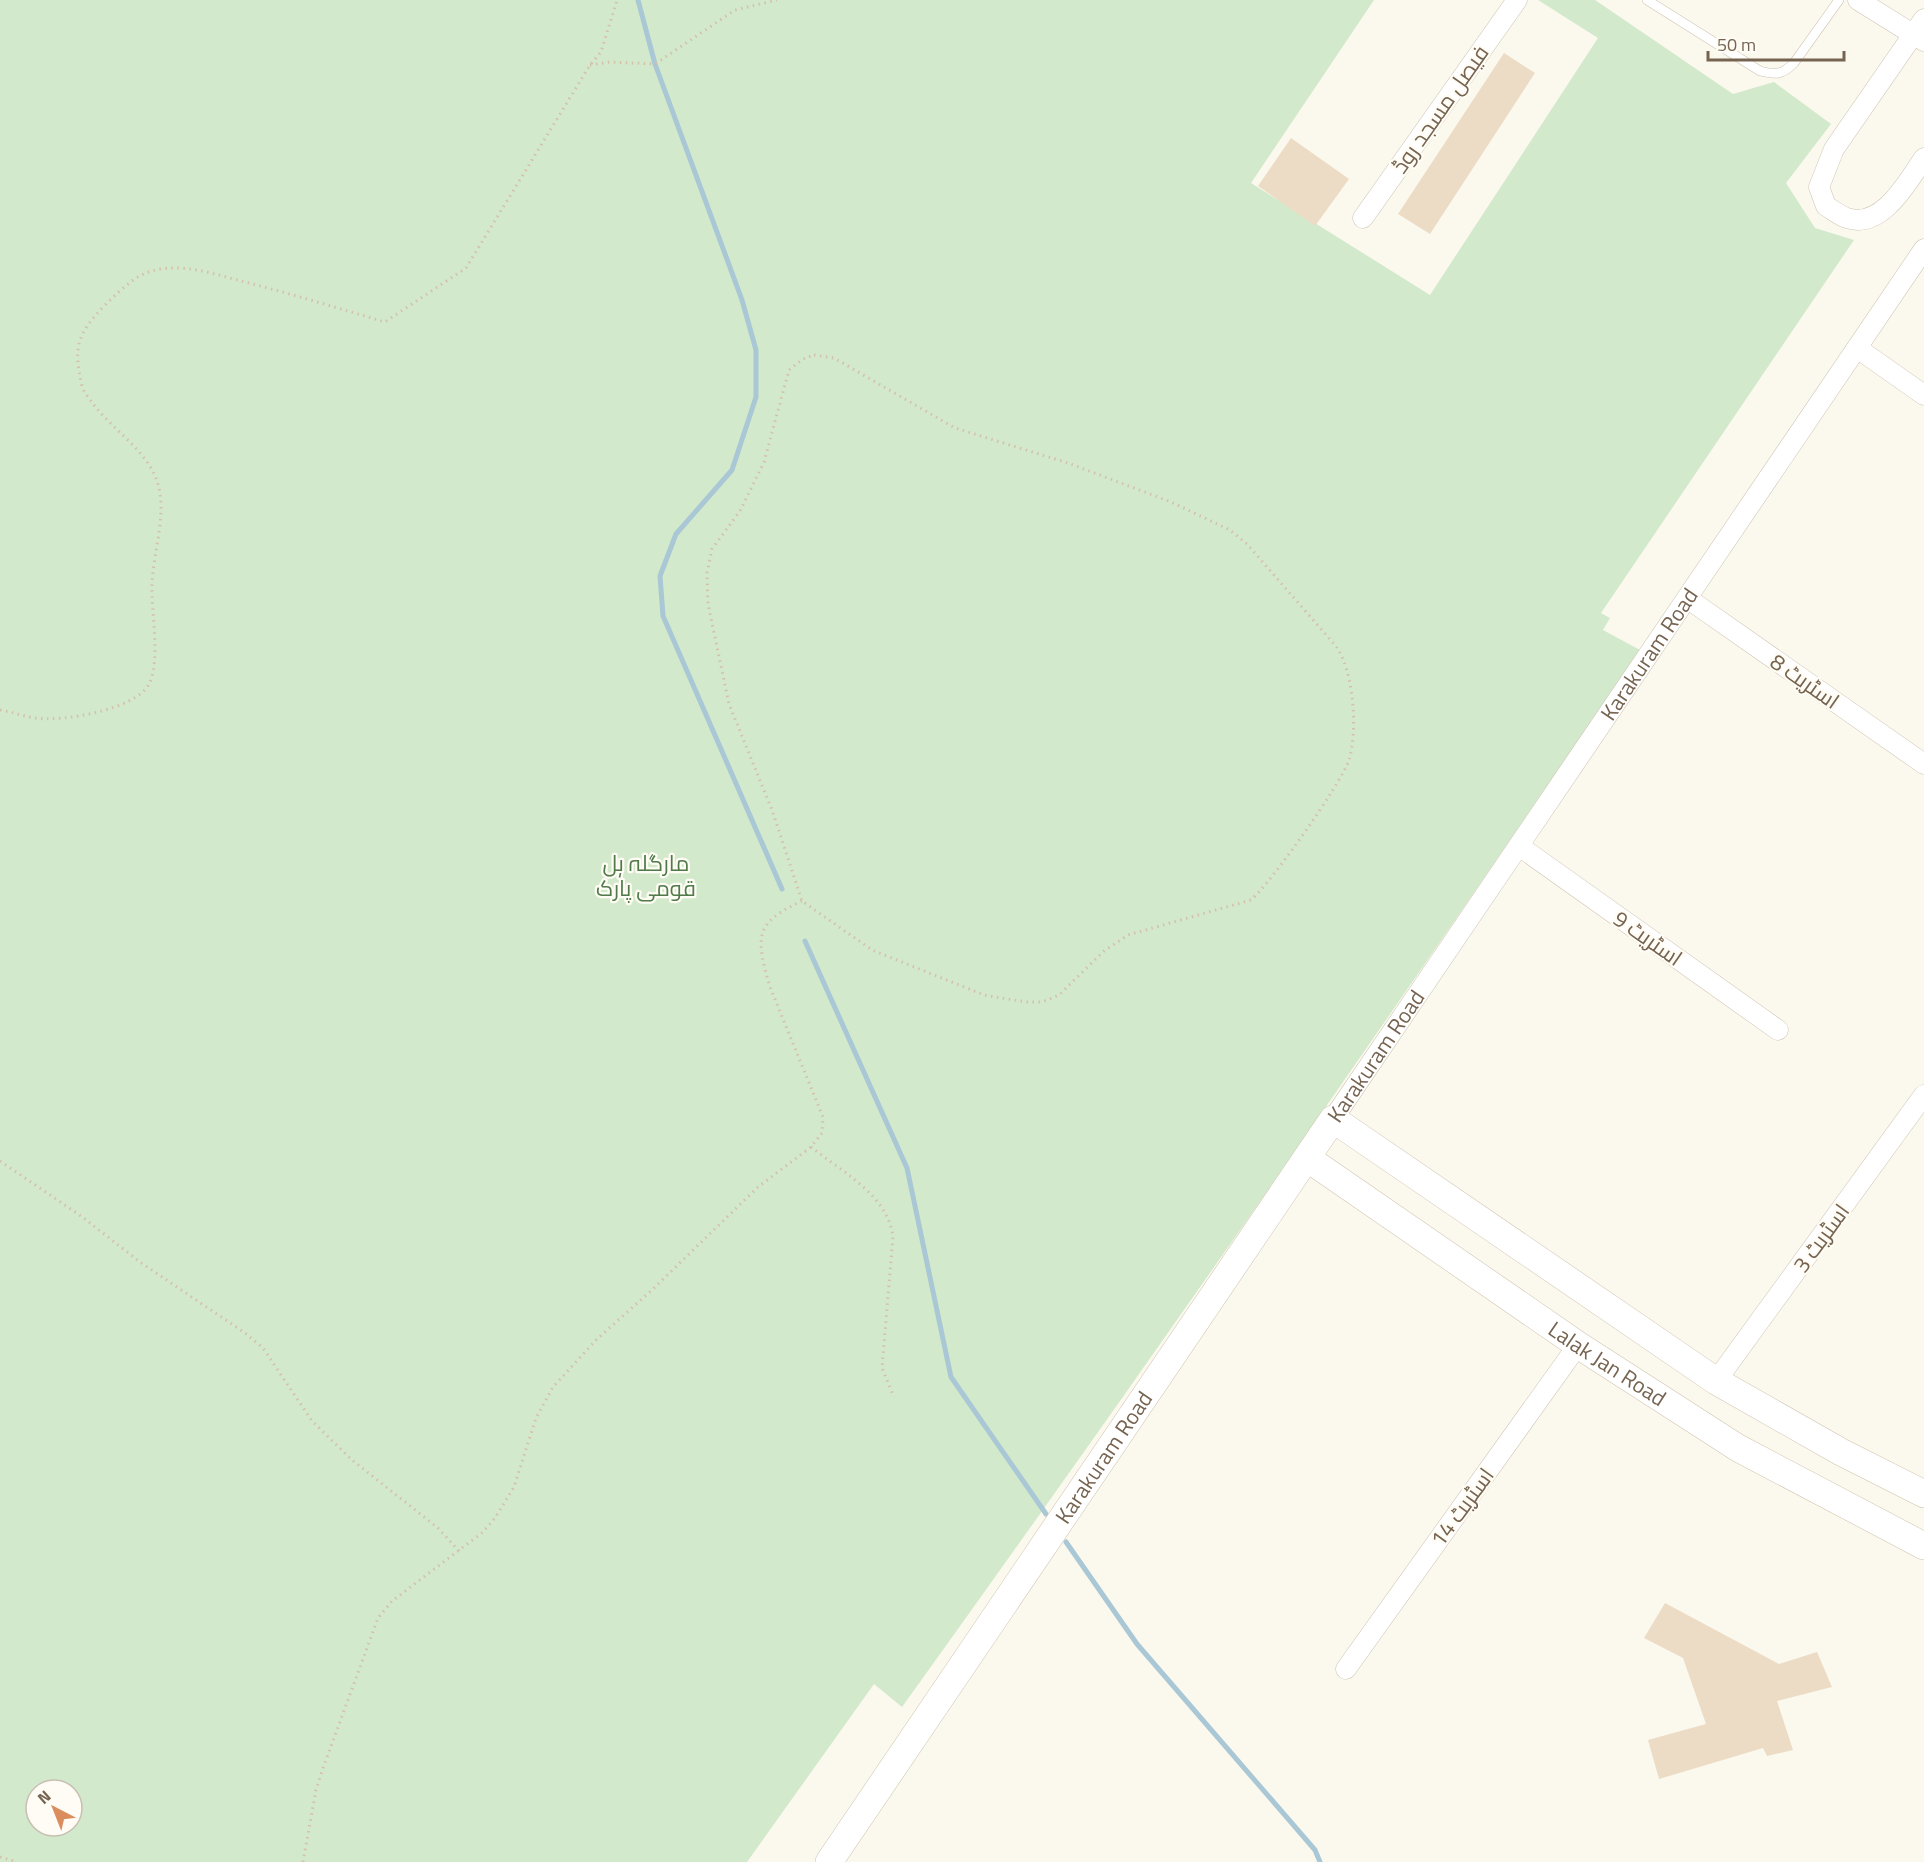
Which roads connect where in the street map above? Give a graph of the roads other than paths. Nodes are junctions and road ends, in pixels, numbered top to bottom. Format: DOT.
graph roads {
  1 [pos="1517,0"];
  2 [pos="1647,0"];
  3 [pos="1839,0"];
  4 [pos="1858,0"];
  5 [pos="1921,31"];
  6 [pos="1924,158"];
  7 [pos="1363,218"];
  8 [pos="1924,249"];
  9 [pos="1857,348"];
  10 [pos="1924,395"];
  11 [pos="1687,598"];
  12 [pos="1924,764"];
  13 [pos="1519,846"];
  14 [pos="1778,1030"];
  15 [pos="1924,1095"];
  16 [pos="1333,1119"];
  17 [pos="1918,1120"];
  18 [pos="1307,1158"];
  19 [pos="1578,1345"];
  20 [pos="1716,1381"];
  21 [pos="1924,1494"];
  22 [pos="1924,1546"];
  23 [pos="1346,1669"];
  24 [pos="830,1862"];
  1 -- 7 [label="street, فیصل مسجد روڈ"];
  2 -- 3 [label="lane"];
  4 -- 5 [label="street"];
  5 -- 6 [label="street"];
  8 -- 9 [label="street, Karakuram Road"];
  9 -- 10 [label="street"];
  9 -- 11 [label="street, Karakuram Road"];
  11 -- 12 [label="street, اسٹریٹ 8"];
  11 -- 13 [label="street, Karakuram Road"];
  13 -- 14 [label="street, اسٹریٹ 9"];
  13 -- 16 [label="street, Karakuram Road"];
  15 -- 17 [label="street, اسٹریٹ 3"];
  16 -- 18 [label="street, Karakuram Road"];
  16 -- 20 [label="street, Lalak Jan Road"];
  17 -- 20 [label="street, اسٹریٹ 3"];
  18 -- 19 [label="street, Lalak Jan Road"];
  18 -- 24 [label="street, Karakuram Road"];
  19 -- 22 [label="street, Lalak Jan Road"];
  19 -- 23 [label="street, اسٹریٹ 14"];
  20 -- 21 [label="street, Lalak Jan Road"];
}
